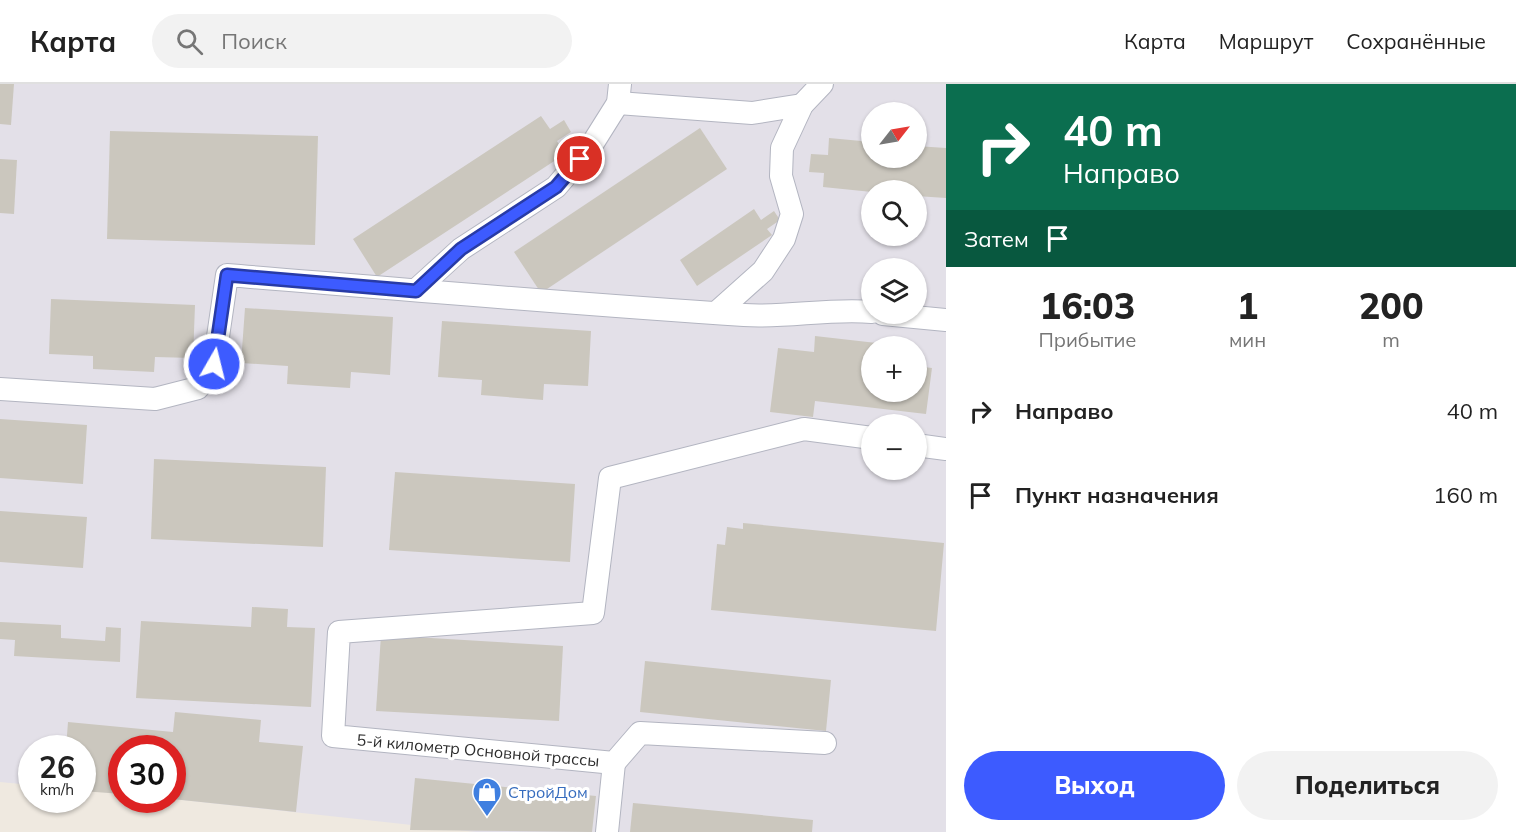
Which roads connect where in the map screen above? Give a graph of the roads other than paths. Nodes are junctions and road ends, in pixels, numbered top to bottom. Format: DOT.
graph roads {
  1 [pos="822,84"];
  2 [pos="619,94"];
  3 [pos="802,105"];
  4 [pos="416,291"];
  5 [pos="861,311"];
  6 [pos="716,313"];
  7 [pos="927,318"];
  8 [pos="946,320"];
  9 [pos="0,389"];
  10 [pos="861,437"];
  11 [pos="927,445"];
  12 [pos="946,448"];
  13 [pos="825,743"];
  14 [pos="614,763"];
  15 [pos="607,832"];
  1 -- 3 [label="street"];
  2 -- 3 [label="street"];
  2 -- 4 [label="street"];
  3 -- 6 [label="street"];
  4 -- 6 [label="street"];
  4 -- 9 [label="street"];
  5 -- 6 [label="street"];
  7 -- 8 [label="street"];
  10 -- 14 [label="street, 5-й километр Основной трассы"];
  11 -- 12 [label="street"];
  13 -- 14 [label="street, 5-й километр Основной трассы"];
  14 -- 15 [label="street"];
}
